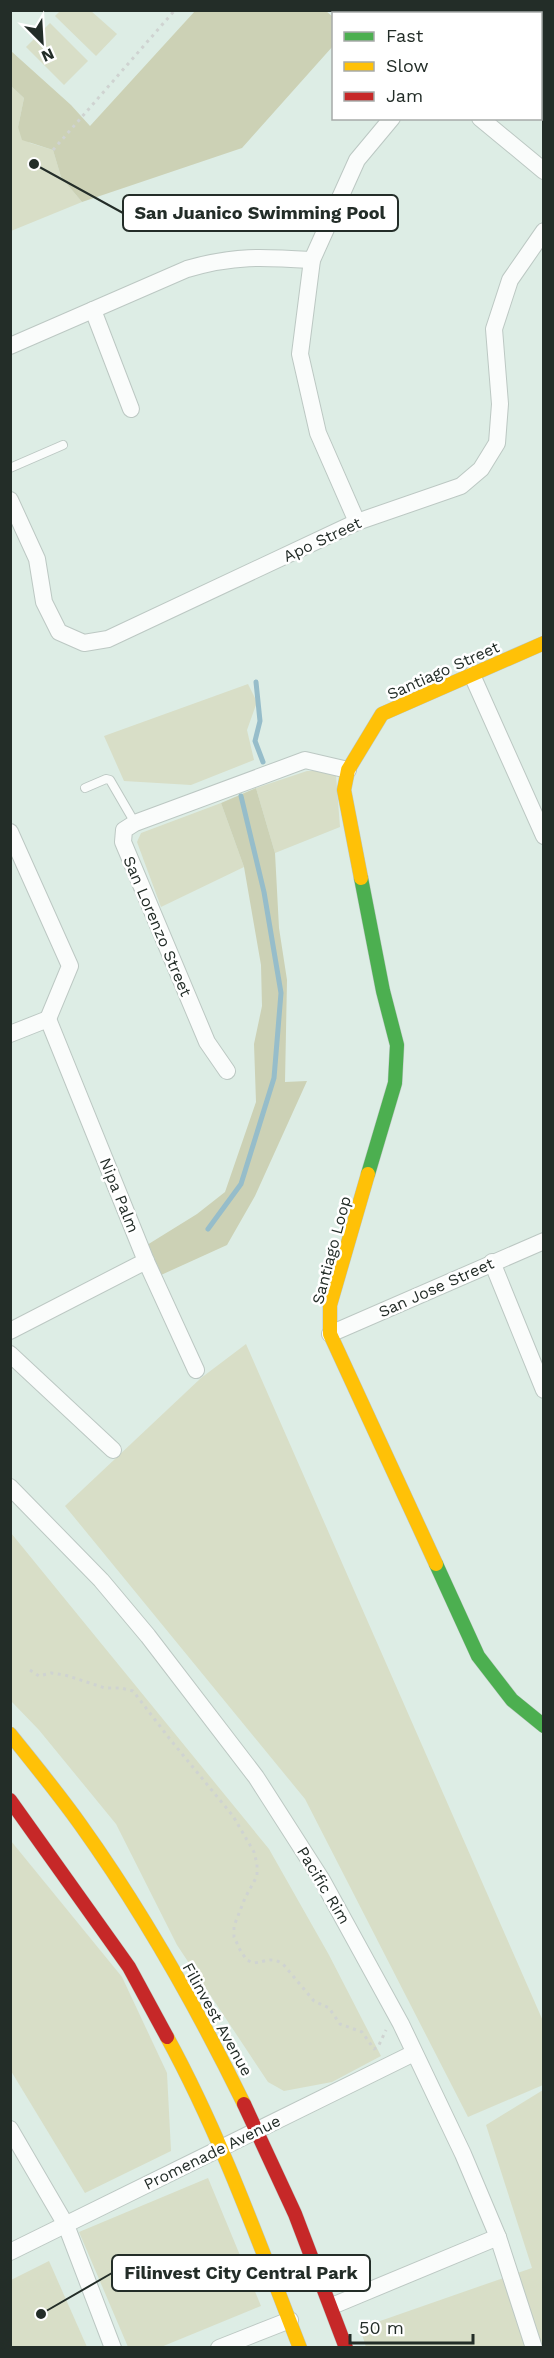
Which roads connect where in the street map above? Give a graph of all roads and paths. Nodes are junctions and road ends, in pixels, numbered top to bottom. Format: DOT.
graph roads {
  1 [pos="175,10"];
  2 [pos="390,120"];
  3 [pos="482,120"];
  4 [pos="53,150"];
  5 [pos="543,171"];
  6 [pos="543,231"];
  7 [pos="312,260"];
  8 [pos="93,310"];
  9 [pos="10,346"];
  10 [pos="131,409"];
  11 [pos="63,445"];
  12 [pos="10,468"];
  13 [pos="10,500"];
  14 [pos="357,522"];
  15 [pos="543,643"];
  16 [pos="472,675"];
  17 [pos="348,770"];
  18 [pos="85,788"];
  19 [pos="135,823"];
  20 [pos="10,832"];
  21 [pos="543,836"];
  22 [pos="48,1018"];
  23 [pos="10,1035"];
  24 [pos="228,1071"];
  25 [pos="543,1241"];
  26 [pos="146,1261"];
  27 [pos="492,1262"];
  28 [pos="10,1331"];
  29 [pos="330,1334"];
  30 [pos="10,1354"];
  31 [pos="196,1370"];
  32 [pos="543,1390"];
  33 [pos="112,1450"];
  34 [pos="10,1487"];
  35 [pos="30,1670"];
  36 [pos="543,1726"];
  37 [pos="10,1734"];
  38 [pos="10,1800"];
  39 [pos="401,2024"];
  40 [pos="414,2053"];
  41 [pos="10,2129"];
  42 [pos="258,2130"];
  43 [pos="221,2148"];
  44 [pos="66,2225"];
  45 [pos="498,2237"];
  46 [pos="10,2252"];
  47 [pos="332,2306"];
  48 [pos="290,2320"];
  49 [pos="113,2348"];
  50 [pos="219,2348"];
  51 [pos="300,2348"];
  52 [pos="346,2348"];
  53 [pos="534,2348"];
  1 -- 4 [label="path"];
  2 -- 7 [label="street"];
  3 -- 5 [label="street"];
  6 -- 14 [label="street, Apo Street"];
  7 -- 8 [label="street"];
  7 -- 14 [label="street"];
  8 -- 9 [label="street"];
  8 -- 10 [label="street"];
  11 -- 12 [label="lane"];
  13 -- 14 [label="street, Apo Street"];
  15 -- 16 [label="main road, Santiago Street"];
  16 -- 17 [label="main road, Santiago Street"];
  16 -- 21 [label="street"];
  17 -- 19 [label="street"];
  17 -- 29 [label="main road, Santiago Loop"];
  18 -- 19 [label="lane"];
  19 -- 24 [label="street, San Lorenzo Street"];
  20 -- 22 [label="street"];
  22 -- 23 [label="street"];
  22 -- 26 [label="street, Nipa Palm"];
  25 -- 27 [label="street, San Jose Street"];
  26 -- 28 [label="street"];
  26 -- 31 [label="street, Nipa Palm"];
  27 -- 29 [label="street, San Jose Street"];
  27 -- 32 [label="street"];
  29 -- 36 [label="main road, Santiago Loop"];
  30 -- 33 [label="street"];
  34 -- 39 [label="street, Pacific Rim"];
  35 -- 39 [label="path"];
  37 -- 42 [label="main road, Filinvest Avenue"];
  38 -- 43 [label="main road"];
  39 -- 40 [label="street, Pacific Rim"];
  40 -- 42 [label="street, Promenade Avenue"];
  40 -- 45 [label="street, Pacific Rim"];
  41 -- 44 [label="street"];
  42 -- 43 [label="street, Promenade Avenue"];
  42 -- 47 [label="main road, Filinvest Avenue"];
  43 -- 44 [label="street, Promenade Avenue"];
  43 -- 48 [label="main road"];
  44 -- 46 [label="street, Promenade Avenue"];
  44 -- 49 [label="street"];
  45 -- 47 [label="street"];
  45 -- 53 [label="street, Pacific Rim"];
  47 -- 52 [label="main road, Filinvest Avenue"];
  48 -- 50 [label="street"];
  48 -- 51 [label="main road"];
}
